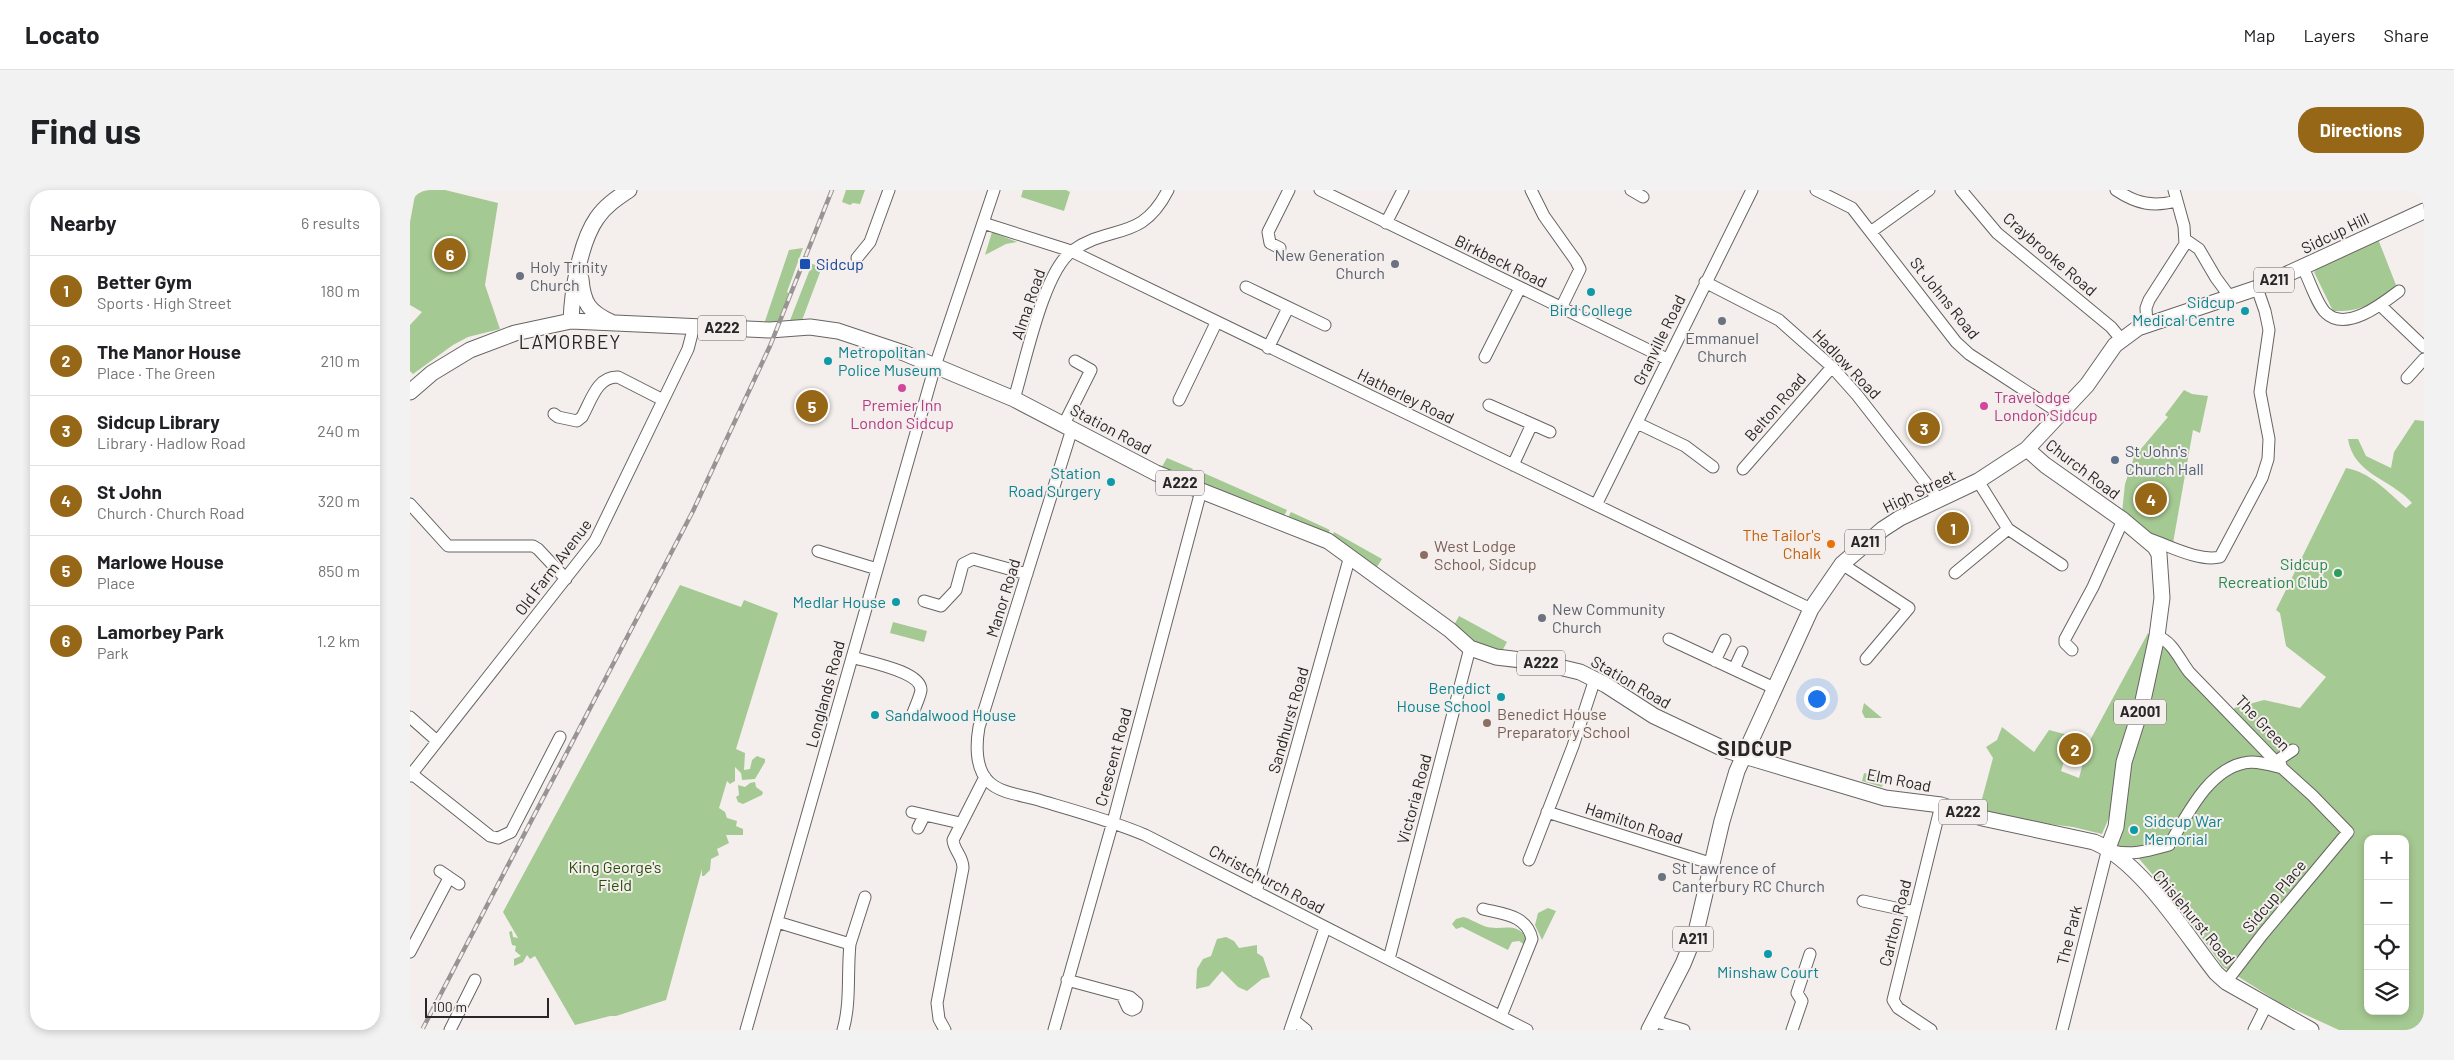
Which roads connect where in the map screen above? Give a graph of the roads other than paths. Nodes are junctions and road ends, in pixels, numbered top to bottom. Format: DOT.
graph roads {
  1 [pos="629,190"];
  2 [pos="889,190"];
  3 [pos="994,190"];
  4 [pos="1168,190"];
  5 [pos="1289,190"];
  6 [pos="1320,190"];
  7 [pos="1403,190"];
  8 [pos="1531,190"];
  9 [pos="1752,190"];
  10 [pos="1816,190"];
  11 [pos="1929,190"];
  12 [pos="1962,190"];
  13 [pos="2116,190"];
  14 [pos="2176,196"];
  15 [pos="2422,215"];
  16 [pos="983,223"];
  17 [pos="1386,224"];
  18 [pos="1872,231"];
  19 [pos="2186,240"];
  20 [pos="1280,248"];
  21 [pos="1071,251"];
  22 [pos="858,258"];
  23 [pos="580,265"];
  24 [pos="2303,268"];
  25 [pos="1705,282"];
  26 [pos="1246,287"];
  27 [pos="1520,288"];
  28 [pos="2257,288"];
  29 [pos="2399,291"];
  30 [pos="2230,297"];
  31 [pos="2380,305"];
  32 [pos="1288,308"];
  33 [pos="1561,308"];
  34 [pos="571,321"];
  35 [pos="614,323"];
  36 [pos="1216,323"];
  37 [pos="2147,324"];
  38 [pos="1325,325"];
  39 [pos="694,326"];
  40 [pos="2121,339"];
  41 [pos="2424,346"];
  42 [pos="1268,348"];
  43 [pos="1485,358"];
  44 [pos="2424,359"];
  45 [pos="1667,360"];
  46 [pos="1074,361"];
  47 [pos="935,366"];
  48 [pos="1832,367"];
  49 [pos="2407,378"];
  50 [pos="411,387"];
  51 [pos="1014,399"];
  52 [pos="663,400"];
  53 [pos="1179,400"];
  54 [pos="1489,405"];
  55 [pos="554,414"];
  56 [pos="2061,414"];
  57 [pos="1637,423"];
  58 [pos="1532,424"];
  59 [pos="1068,426"];
  60 [pos="1550,432"];
  61 [pos="2027,449"];
  62 [pos="1513,465"];
  63 [pos="1713,467"];
  64 [pos="1743,469"];
  65 [pos="1978,481"];
  66 [pos="1201,491"];
  67 [pos="1939,500"];
  68 [pos="410,504"];
  69 [pos="1596,505"];
  70 [pos="2123,520"];
  71 [pos="2008,529"];
  72 [pos="2140,536"];
  73 [pos="818,551"];
  74 [pos="1350,556"];
  75 [pos="1842,564"];
  76 [pos="2062,565"];
  77 [pos="877,570"];
  78 [pos="1955,573"];
  79 [pos="1027,574"];
  80 [pos="566,579"];
  81 [pos="924,601"];
  82 [pos="1811,609"];
  83 [pos="2157,636"];
  84 [pos="1669,639"];
  85 [pos="1725,640"];
  86 [pos="1470,648"];
  87 [pos="2072,650"];
  88 [pos="1742,652"];
  89 [pos="852,658"];
  90 [pos="1866,659"];
  91 [pos="1715,661"];
  92 [pos="1734,669"];
  93 [pos="1595,680"];
  94 [pos="1774,688"];
  95 [pos="913,713"];
  96 [pos="410,716"];
  97 [pos="560,737"];
  98 [pos="438,741"];
  99 [pos="2293,750"];
  100 [pos="1743,756"];
  101 [pos="2282,768"];
  102 [pos="411,775"];
  103 [pos="985,777"];
  104 [pos="1941,805"];
  105 [pos="912,812"];
  106 [pos="1546,812"];
  107 [pos="924,816"];
  108 [pos="1111,822"];
  109 [pos="960,823"];
  110 [pos="918,828"];
  111 [pos="2348,832"];
  112 [pos="2114,851"];
  113 [pos="1529,860"];
  114 [pos="1712,864"];
  115 [pos="450,878"];
  116 [pos="1256,892"];
  117 [pos="864,897"];
  118 [pos="1863,901"];
  119 [pos="1483,909"];
  120 [pos="1914,912"];
  121 [pos="777,922"];
  122 [pos="1325,928"];
  123 [pos="850,944"];
  124 [pos="410,952"];
  125 [pos="1810,954"];
  126 [pos="1389,958"];
  127 [pos="475,980"];
  128 [pos="1068,980"];
  129 [pos="2226,982"];
  130 [pos="1122,995"];
  131 [pos="2266,1006"];
  132 [pos="1501,1016"];
  133 [pos="1293,1025"];
  134 [pos="1651,1025"];
  135 [pos="450,1030"];
  136 [pos="746,1030"];
  137 [pos="842,1030"];
  138 [pos="945,1030"];
  139 [pos="1054,1030"];
  140 [pos="1306,1030"];
  141 [pos="1527,1030"];
  142 [pos="1684,1030"];
  143 [pos="1792,1030"];
  144 [pos="1932,1030"];
  145 [pos="2062,1030"];
  146 [pos="2254,1030"];
  147 [pos="2311,1030"];
  1 -- 23 [label="main road, A222"];
  2 -- 22 [label="street"];
  3 -- 16 [label="street, Longlands Road"];
  4 -- 21 [label="street, Alma Road"];
  5 -- 20 [label="street"];
  6 -- 17 [label="street, Birkbeck Road"];
  7 -- 17 [label="street"];
  8 -- 33 [label="street"];
  9 -- 25 [label="street, Granville Road"];
  10 -- 18 [label="street, St Johns Road"];
  11 -- 18 [label="street"];
  12 -- 40 [label="street, Craybrooke Road"];
  13 -- 14 [label="street"];
  14 -- 19 [label="street"];
  15 -- 24 [label="main road, Sidcup Hill / A211"];
  16 -- 21 [label="street, Hatherley Road"];
  16 -- 47 [label="street, Longlands Road"];
  17 -- 27 [label="street, Birkbeck Road"];
  18 -- 56 [label="street, St Johns Road"];
  19 -- 30 [label="street"];
  19 -- 37 [label="street"];
  21 -- 36 [label="street, Hatherley Road"];
  21 -- 51 [label="street, Alma Road"];
  23 -- 34 [label="main road, A222"];
  23 -- 35 [label="main road, A222"];
  24 -- 28 [label="main road, Sidcup Hill / A211"];
  24 -- 31 [label="street"];
  25 -- 45 [label="street, Granville Road"];
  25 -- 48 [label="street, Hadlow Road"];
  26 -- 32 [label="street"];
  27 -- 33 [label="street, Birkbeck Road"];
  27 -- 43 [label="street"];
  28 -- 30 [label="main road, Sidcup Hill / A211"];
  28 -- 72 [label="street"];
  29 -- 31 [label="street"];
  30 -- 37 [label="main road, Sidcup Hill / A211"];
  31 -- 41 [label="street"];
  32 -- 38 [label="street"];
  32 -- 42 [label="street"];
  33 -- 45 [label="street, Birkbeck Road"];
  34 -- 35 [label="main road, Station Road / A222"];
  34 -- 50 [label="main road, Station Road"];
  35 -- 39 [label="main road, Station Road / A222"];
  36 -- 42 [label="street, Hatherley Road"];
  36 -- 53 [label="street"];
  37 -- 40 [label="main road, Sidcup Hill / A211"];
  39 -- 47 [label="main road, Station Road / A222"];
  39 -- 52 [label="street, Old Farm Avenue"];
  40 -- 56 [label="main road, High Street / A211"];
  42 -- 62 [label="street, Hatherley Road"];
  44 -- 49 [label="street"];
  45 -- 57 [label="street, Granville Road"];
  46 -- 59 [label="street, Manor Road"];
  47 -- 51 [label="main road, Station Road / A222"];
  47 -- 77 [label="street, Longlands Road"];
  48 -- 64 [label="street, Belton Road"];
  48 -- 67 [label="street, Hadlow Road"];
  51 -- 59 [label="main road, Station Road / A222"];
  52 -- 55 [label="street"];
  52 -- 80 [label="street, Old Farm Avenue"];
  54 -- 58 [label="street"];
  56 -- 61 [label="main road, High Street / A211"];
  57 -- 63 [label="street"];
  57 -- 69 [label="street, Granville Road"];
  58 -- 60 [label="street"];
  58 -- 62 [label="street"];
  59 -- 66 [label="main road, Station Road / A222"];
  59 -- 79 [label="street, Manor Road"];
  61 -- 65 [label="main road, High Street / A211"];
  61 -- 70 [label="main road, Church Road / A2001"];
  62 -- 69 [label="street, Hatherley Road"];
  65 -- 67 [label="main road, High Street / A211"];
  65 -- 71 [label="street"];
  66 -- 74 [label="main road, Station Road / A222"];
  66 -- 108 [label="street, Crescent Road"];
  67 -- 75 [label="main road, High Street / A211"];
  68 -- 80 [label="street"];
  69 -- 82 [label="street, Hatherley Road"];
  70 -- 72 [label="main road, Church Road / A2001"];
  70 -- 87 [label="street"];
  71 -- 76 [label="street"];
  71 -- 78 [label="street"];
  72 -- 83 [label="main road, A2001"];
  73 -- 77 [label="street"];
  74 -- 86 [label="main road, Station Road / A222"];
  74 -- 116 [label="street, Sandhurst Road"];
  75 -- 82 [label="main road, High Street / A211"];
  75 -- 90 [label="street"];
  77 -- 89 [label="street, Longlands Road"];
  79 -- 81 [label="street"];
  79 -- 103 [label="street, Manor Road"];
  80 -- 98 [label="street, Old Farm Avenue"];
  82 -- 94 [label="main road, High Street / A211"];
  83 -- 101 [label="street, The Green"];
  83 -- 112 [label="main road, A2001"];
  84 -- 91 [label="street"];
  85 -- 91 [label="street"];
  86 -- 93 [label="main road, Station Road / A222"];
  86 -- 126 [label="street, Victoria Road"];
  88 -- 92 [label="street"];
  89 -- 95 [label="street"];
  89 -- 121 [label="street, Longlands Road"];
  91 -- 92 [label="street"];
  92 -- 94 [label="street"];
  93 -- 100 [label="main road, Station Road / A222"];
  93 -- 106 [label="street"];
  94 -- 100 [label="main road, High Street / A211"];
  96 -- 98 [label="street"];
  97 -- 102 [label="street"];
  98 -- 102 [label="street, Old Farm Avenue"];
  99 -- 101 [label="street"];
  100 -- 104 [label="main road, Elm Road / A222"];
  100 -- 114 [label="main road, A211"];
  101 -- 111 [label="street, The Green"];
  101 -- 112 [label="street"];
  103 -- 108 [label="street, Christchurch Road"];
  103 -- 109 [label="street"];
  104 -- 112 [label="main road, Elm Road / A222"];
  104 -- 120 [label="street, Carlton Road"];
  105 -- 107 [label="street"];
  106 -- 113 [label="street"];
  106 -- 114 [label="street, Hamilton Road"];
  107 -- 109 [label="street"];
  107 -- 110 [label="street"];
  108 -- 116 [label="street, Christchurch Road"];
  108 -- 128 [label="street, Crescent Road"];
  109 -- 138 [label="street"];
  111 -- 129 [label="street, Sidcup Place"];
  112 -- 129 [label="main road, Chislehurst Road"];
  112 -- 145 [label="street, The Park"];
  114 -- 134 [label="main road, A211"];
  115 -- 124 [label="street"];
  116 -- 122 [label="street, Christchurch Road"];
  117 -- 123 [label="street"];
  118 -- 120 [label="street"];
  119 -- 132 [label="street"];
  120 -- 144 [label="street, Carlton Road"];
  121 -- 123 [label="street"];
  121 -- 136 [label="street, Longlands Road"];
  122 -- 126 [label="street, Christchurch Road"];
  122 -- 133 [label="street"];
  123 -- 137 [label="street"];
  125 -- 143 [label="street"];
  126 -- 132 [label="street, Christchurch Road"];
  127 -- 135 [label="street"];
  128 -- 130 [label="street"];
  128 -- 139 [label="street, Crescent Road"];
  129 -- 131 [label="main road, Chislehurst Road"];
  131 -- 146 [label="street"];
  131 -- 147 [label="main road, Chislehurst Road"];
  132 -- 141 [label="street, Christchurch Road"];
  133 -- 140 [label="street"];
  134 -- 142 [label="street"];
}
